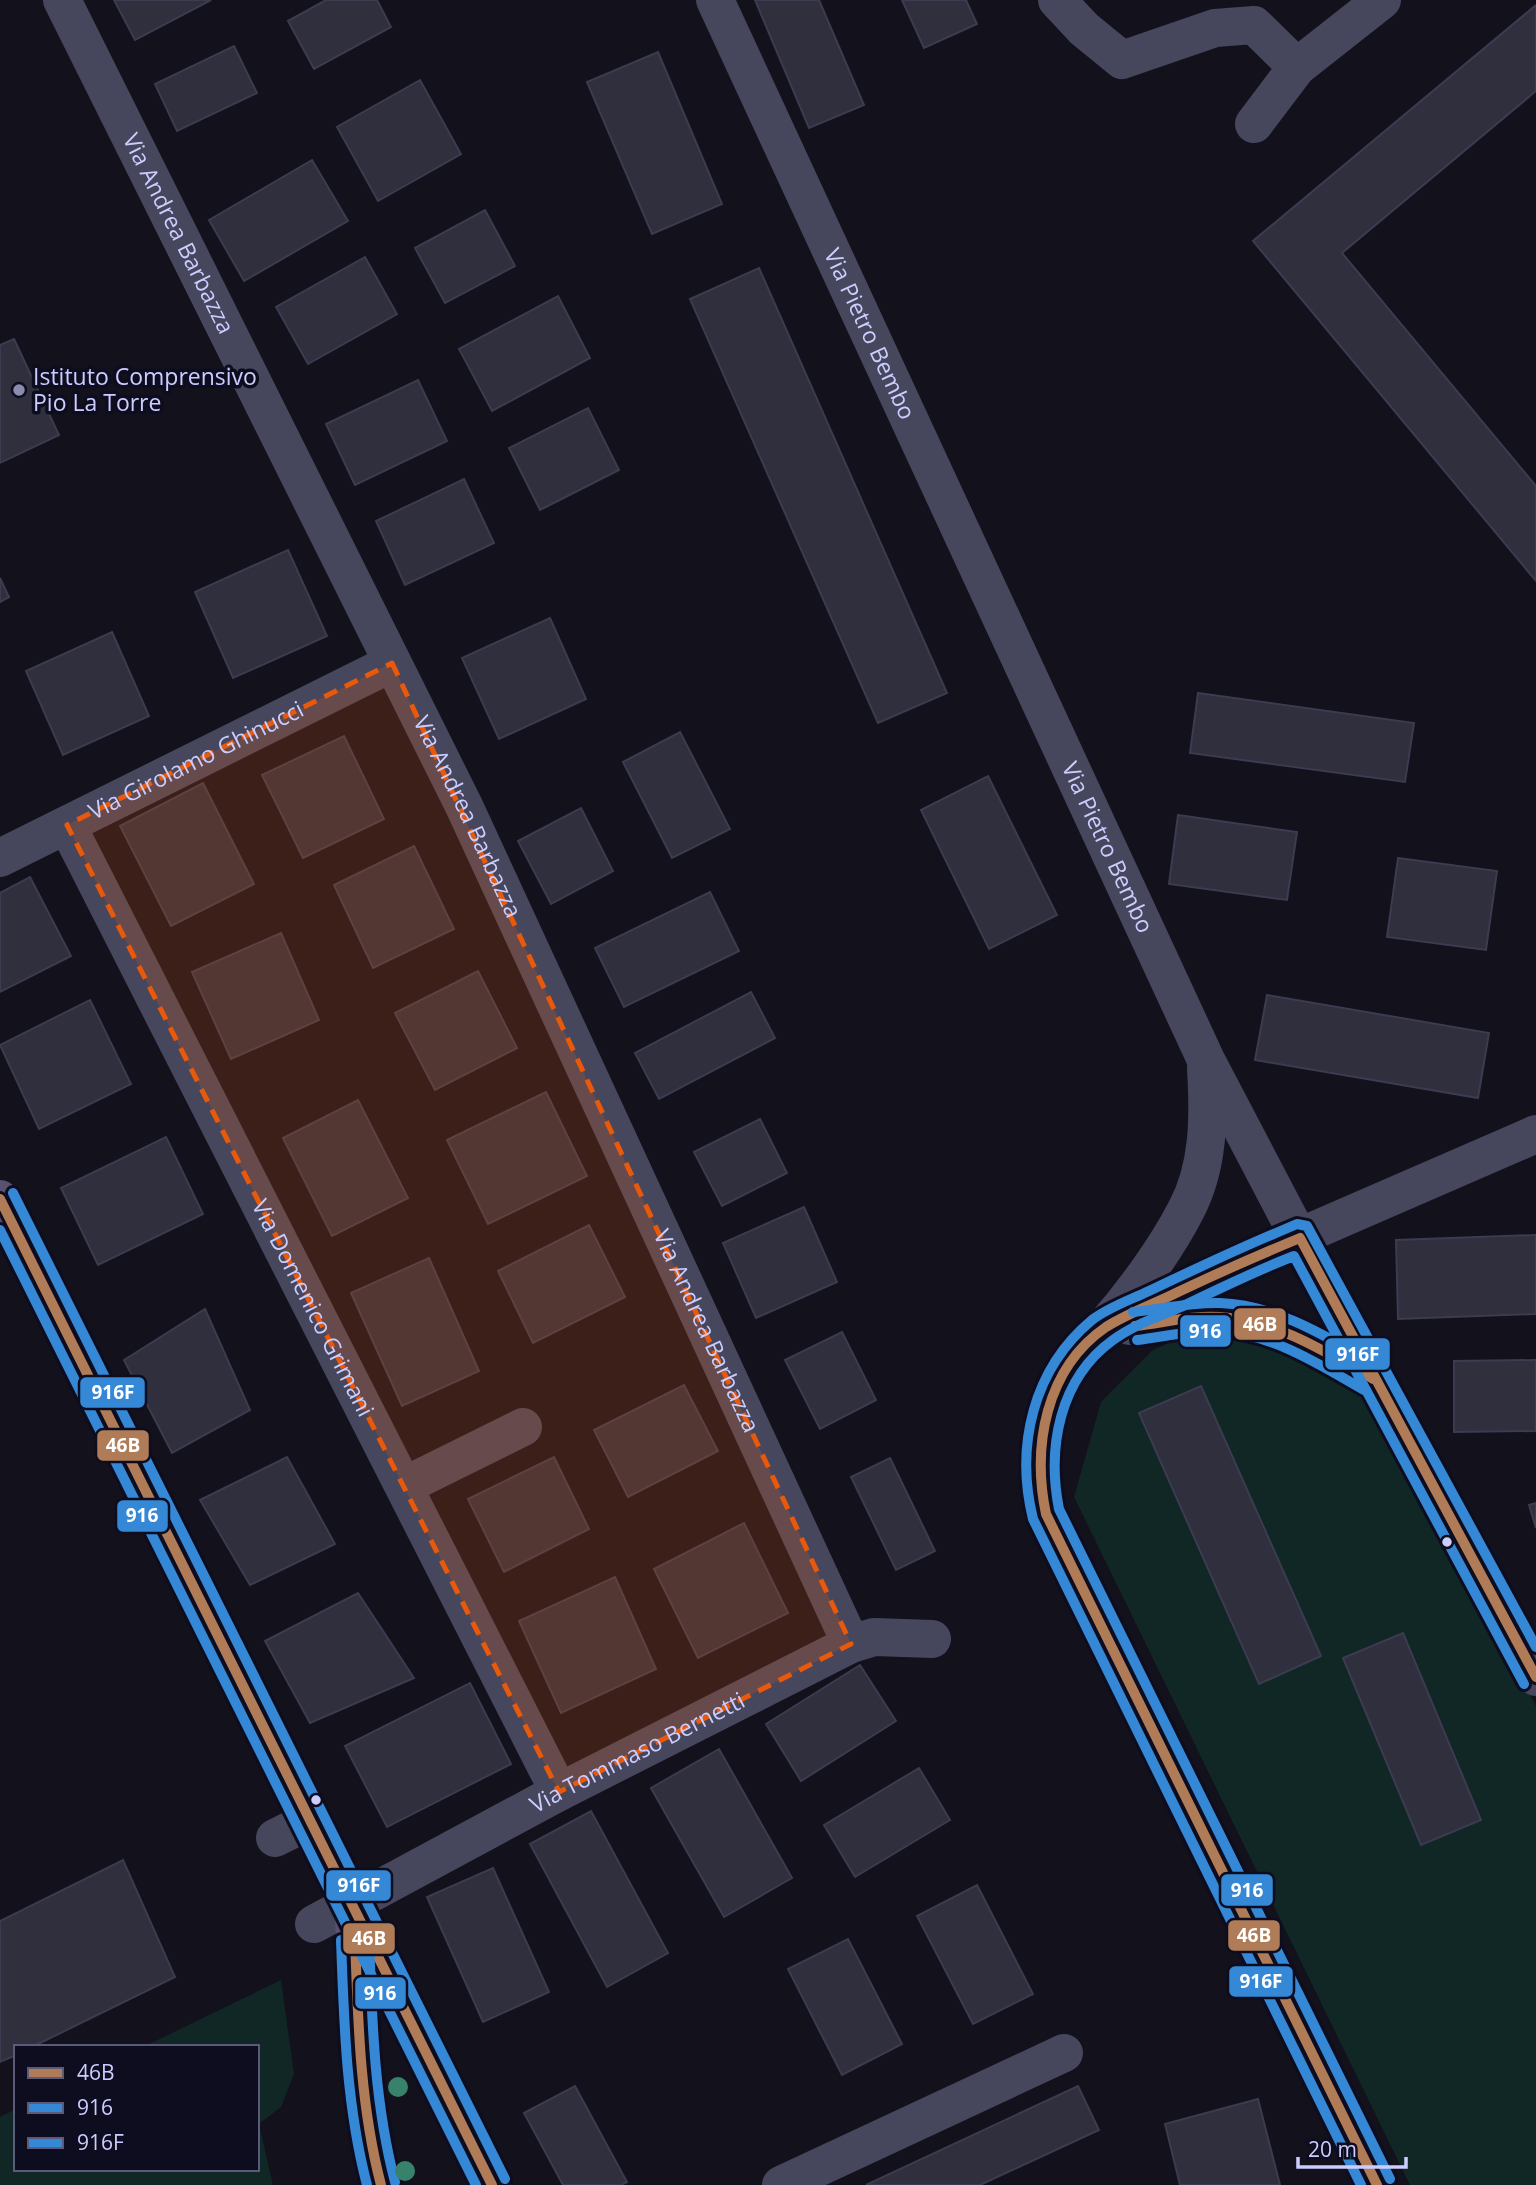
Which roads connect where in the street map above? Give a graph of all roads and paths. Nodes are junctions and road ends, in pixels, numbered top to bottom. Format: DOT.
graph roads {
  1 [pos="62,0"];
  2 [pos="715,0"];
  3 [pos="1057,0"];
  4 [pos="1382,0"];
  5 [pos="1297,67"];
  6 [pos="1254,124"];
  7 [pos="392,663"];
  8 [pos="67,825"];
  9 [pos="0,858"];
  10 [pos="1206,1060"];
  11 [pos="1536,1134"];
  12 [pos="0,1199"];
  13 [pos="1300,1238"];
  14 [pos="1103,1329"];
  15 [pos="1373,1379"];
  16 [pos="523,1427"];
  17 [pos="404,1486"];
  18 [pos="932,1639"];
  19 [pos="851,1644"];
  20 [pos="1536,1677"];
  21 [pos="559,1792"];
  22 [pos="310,1820"];
  23 [pos="275,1838"];
  24 [pos="353,1901"];
  25 [pos="314,1924"];
  26 [pos="1064,2053"];
  27 [pos="381,2185"];
  28 [pos="492,2185"];
  29 [pos="781,2185"];
  30 [pos="1377,2185"];
  1 -- 7 [label="street, Via Andrea Barbazza"];
  2 -- 10 [label="street, Via Pietro Bembo"];
  3 -- 5 [label="street"];
  4 -- 5 [label="street"];
  5 -- 6 [label="street"];
  7 -- 8 [label="street, Via Girolamo Ghinucci"];
  7 -- 19 [label="street, Via Andrea Barbazza"];
  8 -- 9 [label="street, Via Girolamo Ghinucci"];
  8 -- 17 [label="street, Via Domenico Grimani"];
  10 -- 13 [label="street, Via Pietro Bembo"];
  10 -- 14 [label="street"];
  11 -- 13 [label="street"];
  12 -- 22 [label="main road"];
  13 -- 14 [label="street"];
  13 -- 15 [label="street, Via Pietro Bembo"];
  14 -- 15 [label="street"];
  14 -- 30 [label="street"];
  15 -- 20 [label="street, Via Pietro Bembo"];
  16 -- 17 [label="street"];
  17 -- 21 [label="street, Via Domenico Grimani"];
  18 -- 19 [label="street, Via Tommaso Bernetti"];
  19 -- 21 [label="street, Via Tommaso Bernetti"];
  21 -- 24 [label="street, Via Tommaso Bernetti"];
  22 -- 23 [label="street"];
  22 -- 24 [label="main road"];
  24 -- 25 [label="street, Via Tommaso Bernetti"];
  24 -- 27 [label="main road"];
  24 -- 28 [label="main road"];
  26 -- 29 [label="street"];
}
